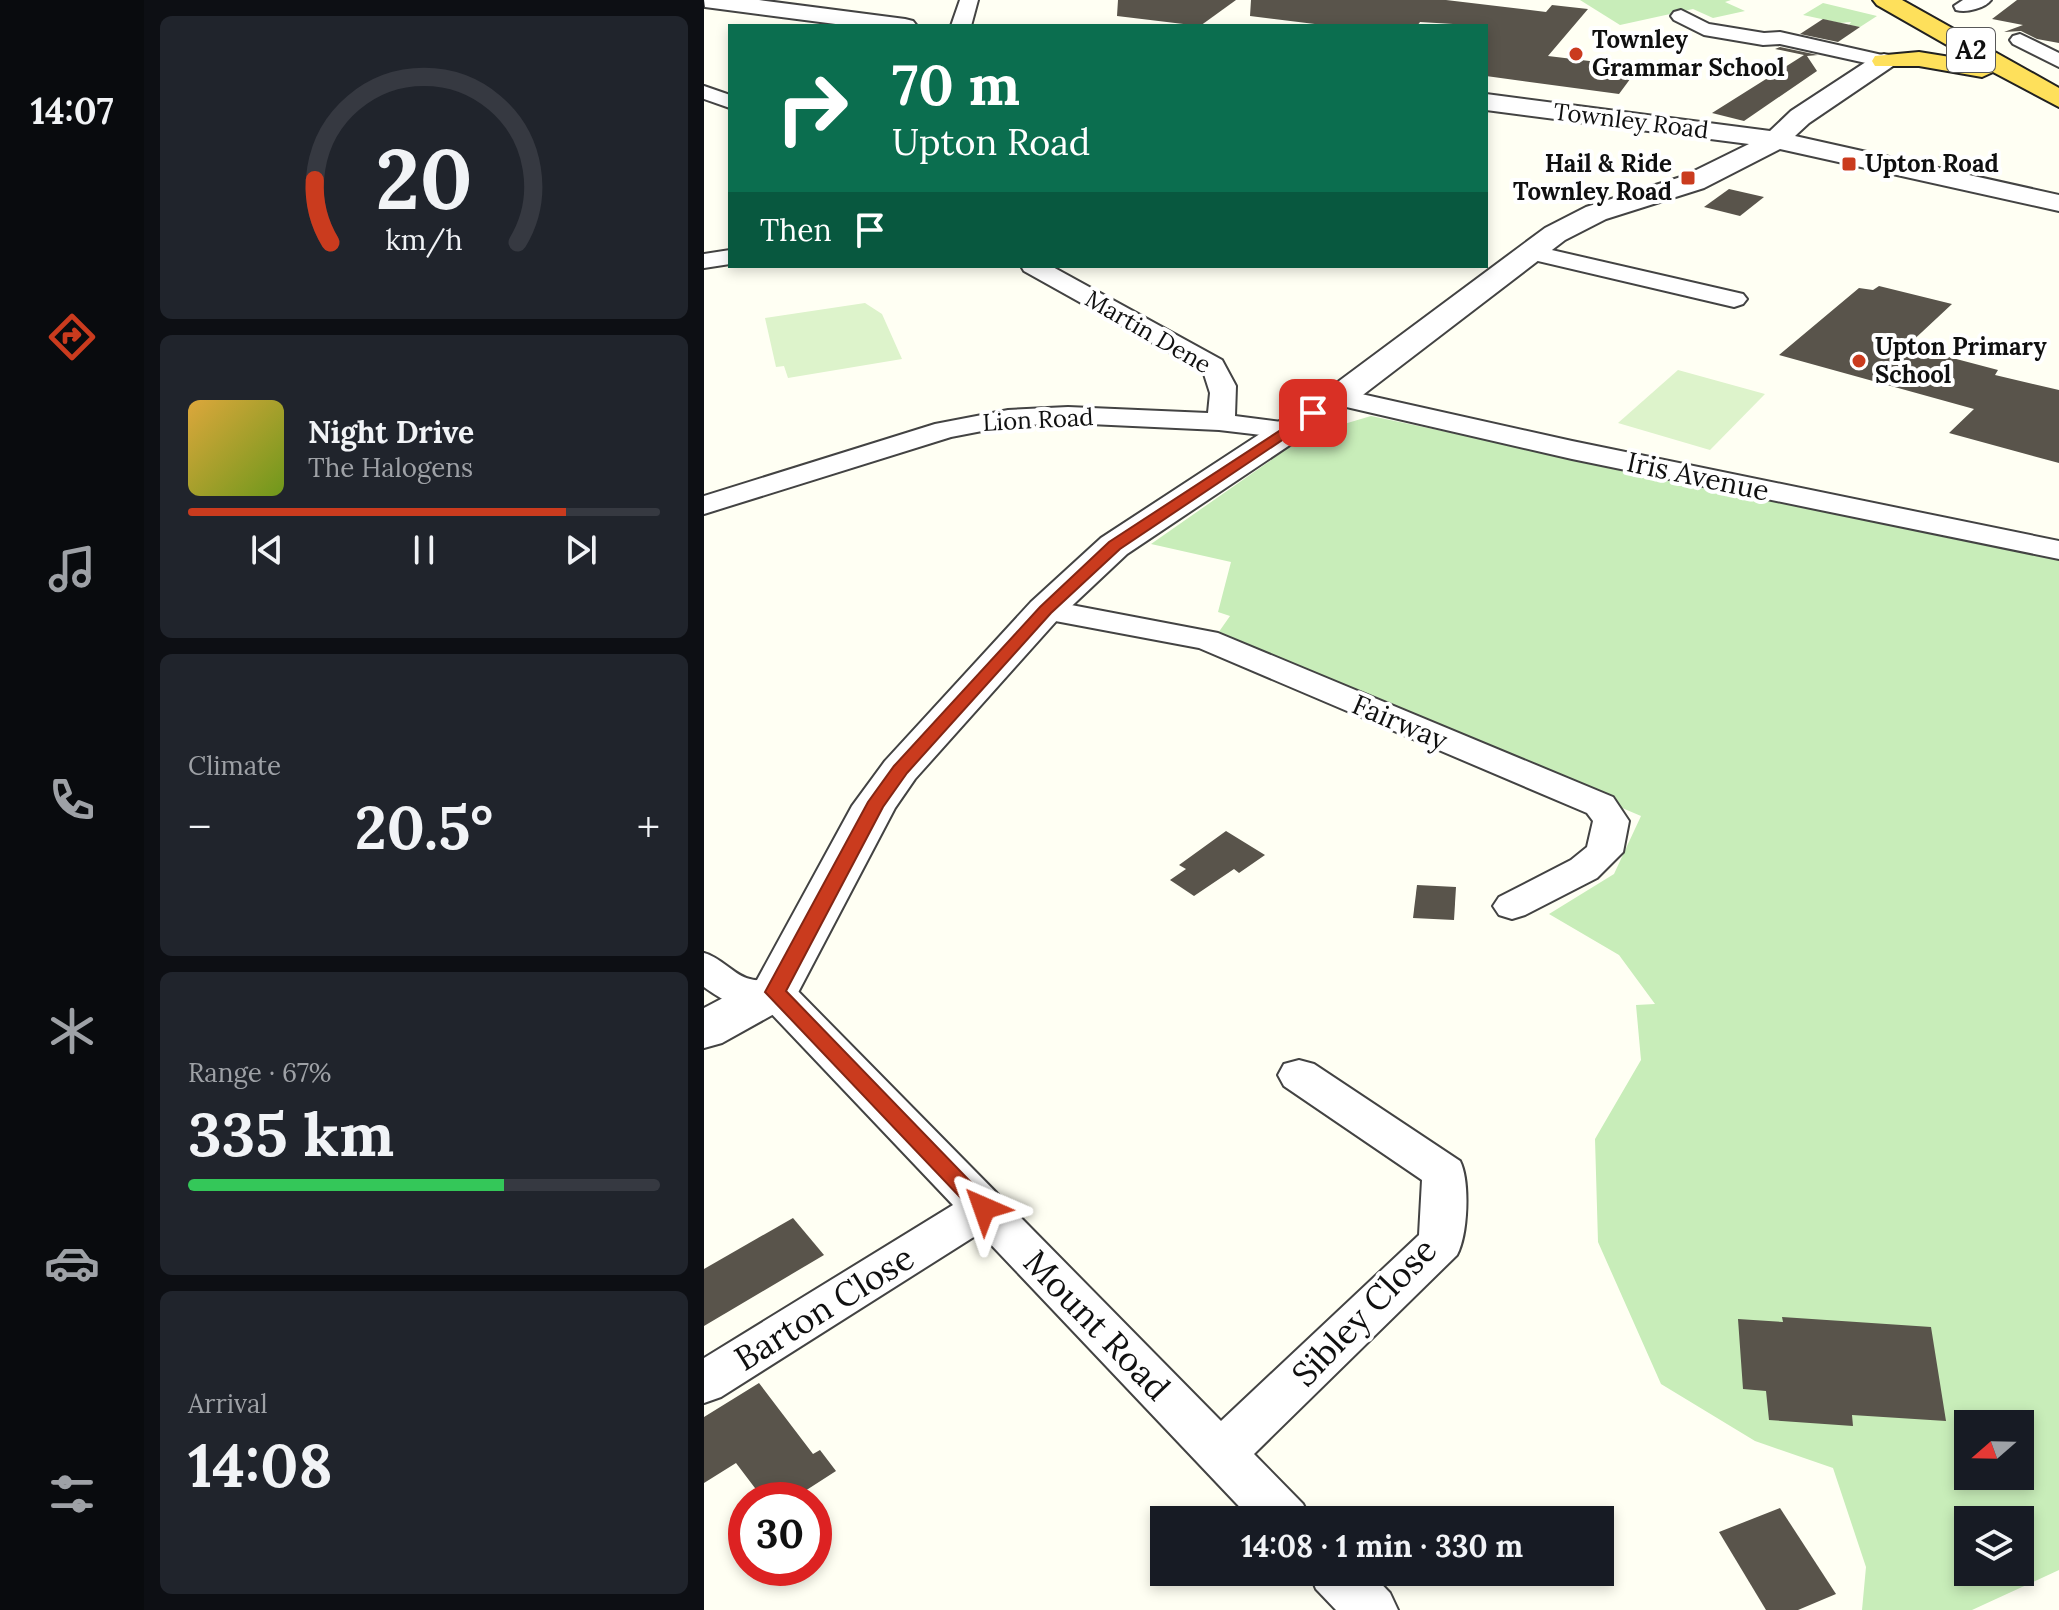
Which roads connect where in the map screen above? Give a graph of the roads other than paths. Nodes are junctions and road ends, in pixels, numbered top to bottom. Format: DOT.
graph roads {
  1 [pos="705,0"];
  2 [pos="969,0"];
  3 [pos="1866,0"];
  4 [pos="1885,0"];
  5 [pos="1921,0"];
  6 [pos="1982,0"];
  7 [pos="1963,6"];
  8 [pos="1681,16"];
  9 [pos="890,24"];
  10 [pos="962,24"];
  11 [pos="2020,40"];
  12 [pos="1884,61"];
  13 [pos="2059,61"];
  14 [pos="2059,77"];
  15 [pos="2059,99"];
  16 [pos="1488,102"];
  17 [pos="2059,110"];
  18 [pos="1776,140"];
  19 [pos="2059,203"];
  20 [pos="1530,252"];
  21 [pos="728,257"];
  22 [pos="704,261"];
  23 [pos="1037,268"];
  24 [pos="1734,299"];
  25 [pos="1339,397"];
  26 [pos="1219,422"];
  27 [pos="1287,430"];
  28 [pos="704,505"];
  29 [pos="2059,550"];
  30 [pos="1045,610"];
  31 [pos="1512,906"];
  32 [pos="704,967"];
  33 [pos="775,992"];
  34 [pos="704,1030"];
  35 [pos="1299,1075"];
  36 [pos="984,1208"];
  37 [pos="704,1383"];
  38 [pos="1221,1453"];
  39 [pos="1272,1506"];
  40 [pos="1348,1586"];
  41 [pos="1371,1610"];
  1 -- 9 [label="street"];
  2 -- 10 [label="street"];
  3 -- 12 [label="highway, A2"];
  4 -- 15 [label="highway, A2"];
  5 -- 14 [label="highway, A2"];
  6 -- 7 [label="street"];
  8 -- 12 [label="street"];
  11 -- 13 [label="street"];
  12 -- 17 [label="highway, A2"];
  12 -- 18 [label="street"];
  16 -- 18 [label="street, Townley Road"];
  18 -- 19 [label="street, Townley Road"];
  18 -- 20 [label="street"];
  20 -- 24 [label="street"];
  20 -- 25 [label="street"];
  21 -- 22 [label="street"];
  23 -- 26 [label="street, Martin Dene"];
  25 -- 27 [label="street"];
  25 -- 29 [label="street, Iris Avenue"];
  26 -- 27 [label="street, Lion Road"];
  26 -- 28 [label="street, Lion Road"];
  27 -- 30 [label="street"];
  30 -- 31 [label="street, Fairway"];
  30 -- 33 [label="street"];
  32 -- 33 [label="street"];
  33 -- 34 [label="street"];
  33 -- 36 [label="street, Mount Road"];
  35 -- 38 [label="street, Sibley Close"];
  36 -- 37 [label="street, Barton Close"];
  36 -- 38 [label="street, Mount Road"];
  38 -- 39 [label="street, Mount Road"];
  40 -- 41 [label="street"];
}
